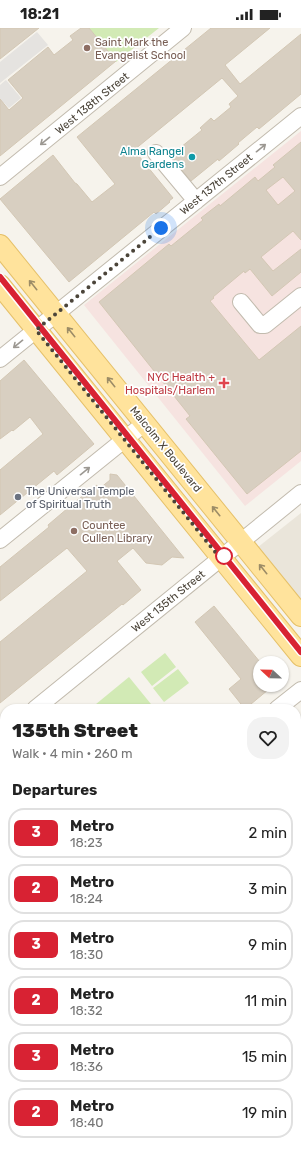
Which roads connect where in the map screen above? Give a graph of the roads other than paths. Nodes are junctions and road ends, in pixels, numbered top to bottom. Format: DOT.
graph roads {
  1 [pos="183,28"];
  2 [pos="301,116"];
  3 [pos="156,153"];
  4 [pos="0,177"];
  5 [pos="196,200"];
  6 [pos="0,245"];
  7 [pos="0,286"];
  8 [pos="300,297"];
  9 [pos="241,302"];
  10 [pos="56,313"];
  11 [pos="36,330"];
  12 [pos="0,359"];
  13 [pos="145,423"];
  14 [pos="124,439"];
  15 [pos="301,493"];
  16 [pos="0,540"];
  17 [pos="241,542"];
  18 [pos="220,558"];
  19 [pos="301,616"];
  20 [pos="301,656"];
  21 [pos="301,690"];
  22 [pos="41,704"];
  23 [pos="283,704"];
  1 -- 4 [label="street, West 138th Street, one-way"];
  5 -- 2 [label="street, West 137th Street, one-way"];
  3 -- 5 [label="street"];
  5 -- 10 [label="street, West 137th Street"];
  10 -- 6 [label="main road, Malcolm X Boulevard, one-way"];
  7 -- 11 [label="main road"];
  8 -- 9 [label="street"];
  10 -- 11 [label="street, West 137th Street"];
  13 -- 10 [label="main road, Malcolm X Boulevard, one-way"];
  11 -- 12 [label="street, West 137th Street, one-way"];
  11 -- 14 [label="main road"];
  13 -- 14 [label="street"];
  17 -- 13 [label="main road, Malcolm X Boulevard, one-way"];
  16 -- 14 [label="street, one-way"];
  14 -- 18 [label="main road"];
  15 -- 17 [label="street, West 135th Street"];
  17 -- 18 [label="street, West 135th Street"];
  19 -- 17 [label="main road, Malcolm X Boulevard, one-way"];
  18 -- 20 [label="main road"];
  18 -- 22 [label="street, West 135th Street"];
  21 -- 23 [label="street"];
}
